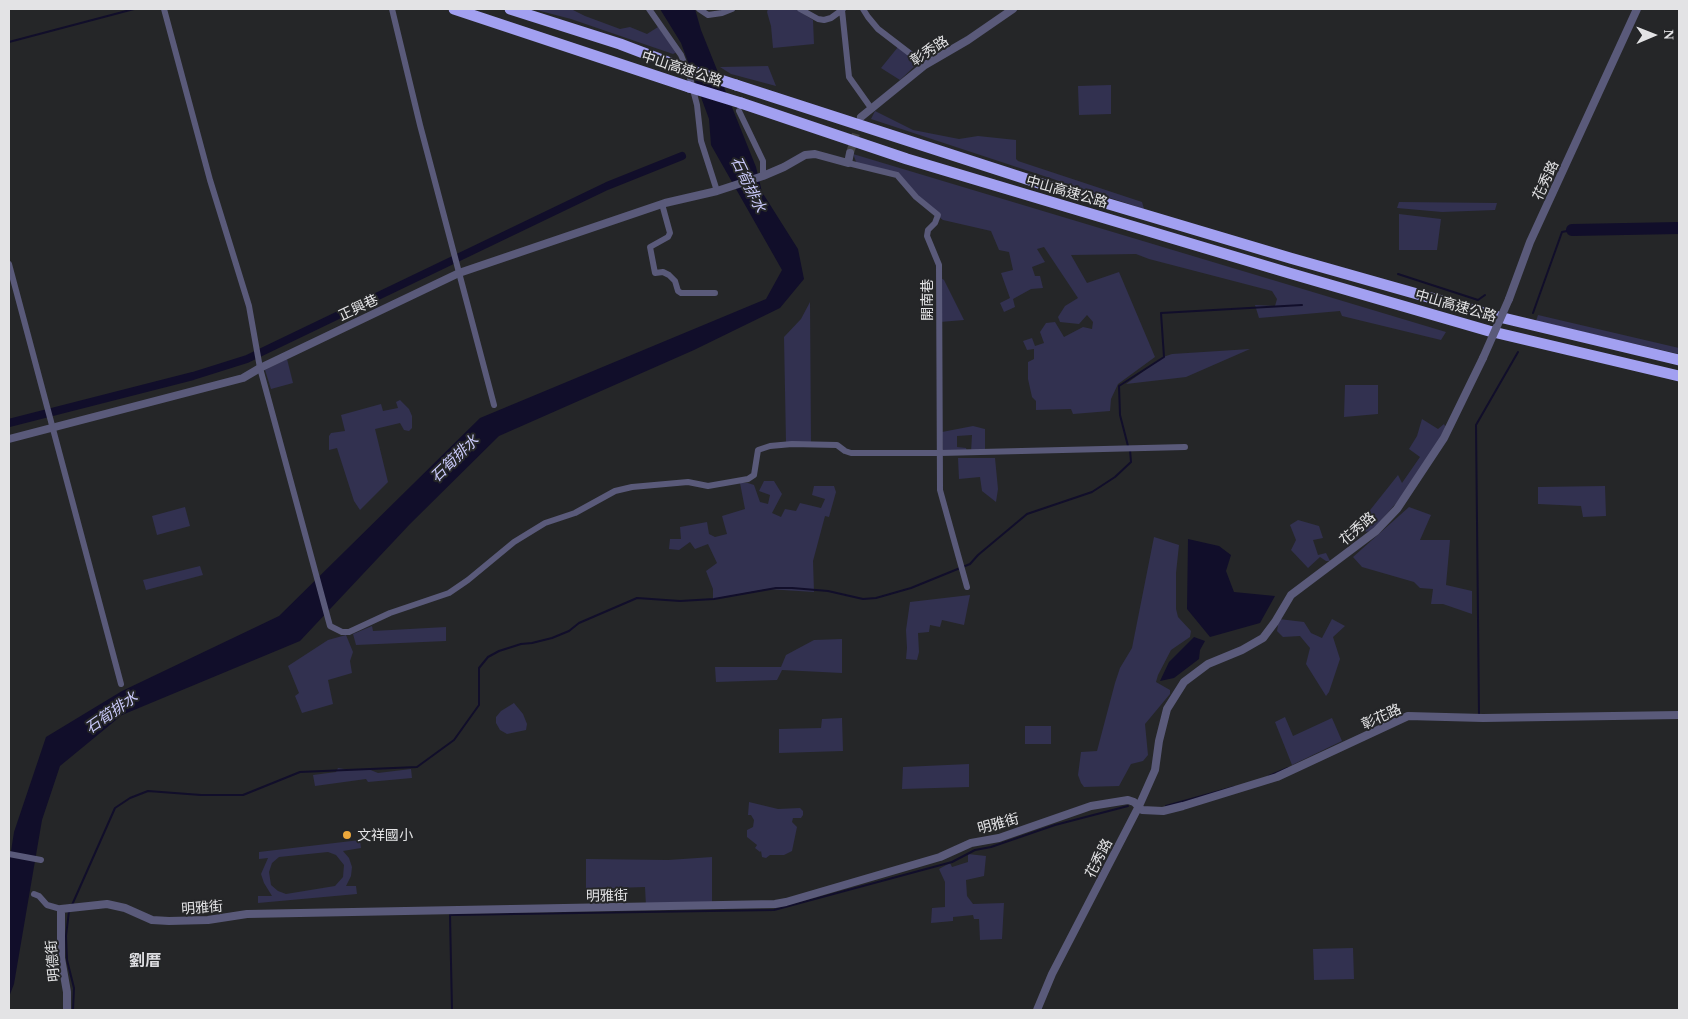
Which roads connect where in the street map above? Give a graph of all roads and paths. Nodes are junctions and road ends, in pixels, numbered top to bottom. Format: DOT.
graph roads {
  1 [pos="164,9"];
  2 [pos="392,9"];
  3 [pos="454,9"];
  4 [pos="510,9"];
  5 [pos="649,9"];
  6 [pos="699,9"];
  7 [pos="732,9"];
  8 [pos="800,9"];
  9 [pos="863,9"];
  10 [pos="1014,9"];
  11 [pos="1637,9"];
  12 [pos="842,10"];
  13 [pos="925,65"];
  14 [pos="740,107"];
  15 [pos="870,108"];
  16 [pos="861,117"];
  17 [pos="850,153"];
  18 [pos="848,163"];
  19 [pos="763,176"];
  20 [pos="716,191"];
  21 [pos="662,204"];
  22 [pos="9,264"];
  23 [pos="459,273"];
  24 [pos="715,293"];
  25 [pos="1679,360"];
  26 [pos="260,368"];
  27 [pos="1679,376"];
  28 [pos="494,405"];
  29 [pos="52,428"];
  30 [pos="9,439"];
  31 [pos="1185,447"];
  32 [pos="940,453"];
  33 [pos="967,587"];
  34 [pos="121,684"];
  35 [pos="1679,715"];
  36 [pos="1139,806"];
  37 [pos="9,854"];
  38 [pos="41,860"];
  39 [pos="34,894"];
  40 [pos="61,909"];
  41 [pos="67,1010"];
  42 [pos="1037,1010"];
  1 -- 26 [label="street"];
  2 -- 23 [label="street"];
  3 -- 14 [label="highway, 中山高速公路, bridge"];
  4 -- 25 [label="highway, 中山高速公路, bridge"];
  5 -- 20 [label="street"];
  6 -- 7 [label="street"];
  8 -- 12 [label="street"];
  9 -- 13 [label="street"];
  10 -- 13 [label="street, 彰秀路"];
  11 -- 36 [label="street, 花秀路, bridge"];
  12 -- 15 [label="street"];
  13 -- 15 [label="street, 彰秀路"];
  14 -- 19 [label="street"];
  14 -- 27 [label="highway, 中山高速公路"];
  15 -- 16 [label="street, 彰秀路"];
  17 -- 18 [label="street"];
  18 -- 19 [label="street, 開南巷"];
  18 -- 32 [label="street, 開南巷"];
  19 -- 20 [label="street, 開南巷"];
  20 -- 21 [label="street, 正興巷"];
  21 -- 23 [label="street, 正興巷"];
  21 -- 24 [label="street"];
  22 -- 29 [label="street"];
  23 -- 26 [label="street, 正興巷"];
  23 -- 28 [label="street"];
  26 -- 29 [label="street, 正興巷"];
  26 -- 32 [label="street"];
  29 -- 30 [label="street, 正興巷"];
  29 -- 34 [label="street"];
  31 -- 32 [label="street"];
  32 -- 33 [label="street, 開南巷"];
  35 -- 36 [label="street, 彰花路"];
  36 -- 40 [label="street, 明雅街"];
  36 -- 42 [label="street, 花秀路"];
  37 -- 38 [label="street"];
  39 -- 40 [label="street"];
  40 -- 41 [label="street, 明德街"];
}
